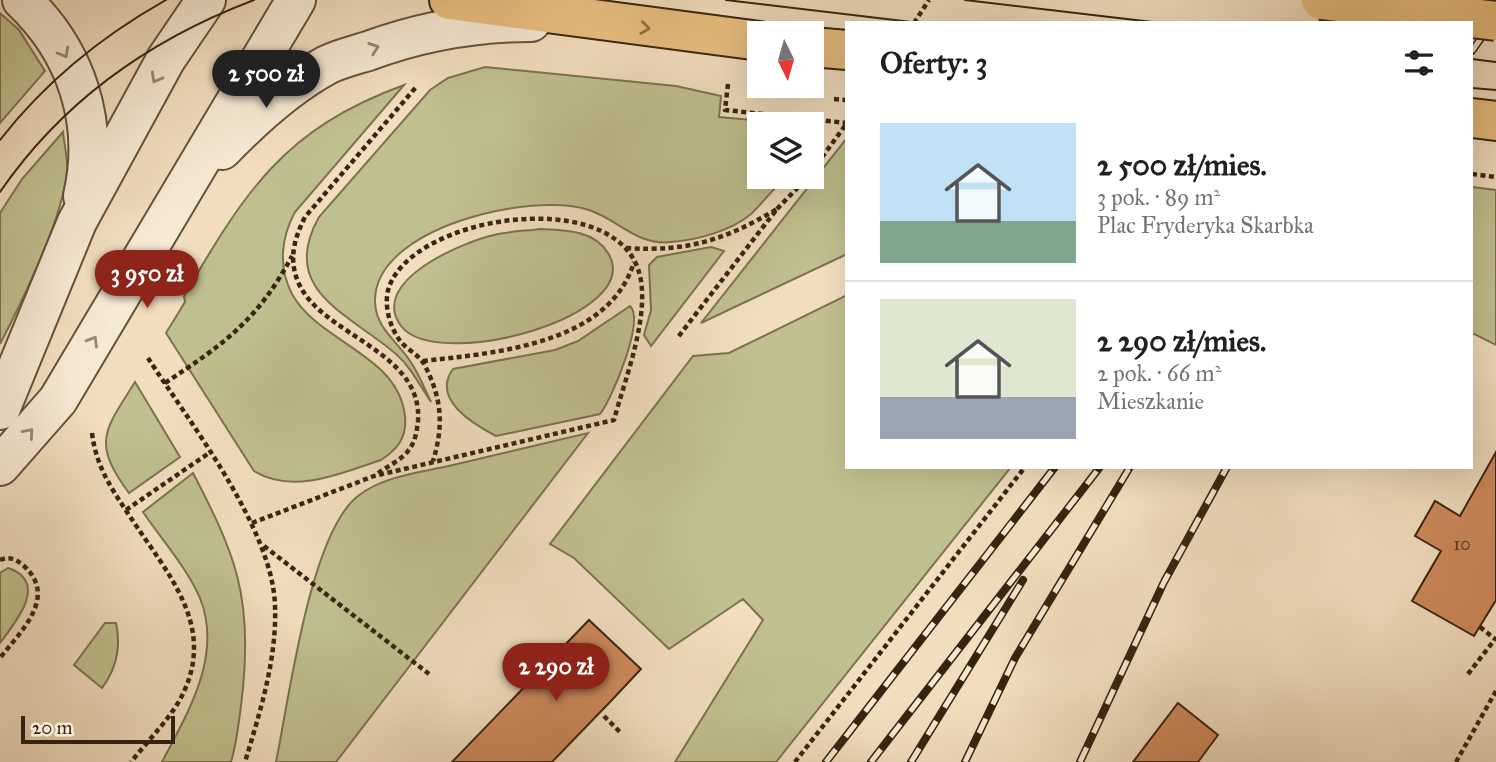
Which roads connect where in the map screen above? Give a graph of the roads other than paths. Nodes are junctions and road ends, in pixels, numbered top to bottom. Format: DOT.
graph roads {
  1 [pos="22,0"];
  2 [pos="206,0"];
  3 [pos="296,0"];
  4 [pos="449,0"];
  5 [pos="1321,0"];
  6 [pos="1496,21"];
  7 [pos="602,22"];
  8 [pos="747,40"];
  9 [pos="824,48"];
  10 [pos="845,50"];
  11 [pos="1473,118"];
  12 [pos="1496,121"];
  13 [pos="185,189"];
  14 [pos="77,222"];
  15 [pos="0,410"];
  16 [pos="0,466"];
  1 -- 14 [label="street, one-way"];
  2 -- 14 [label="street, one-way"];
  3 -- 13 [label="street"];
  4 -- 7 [label="main road"];
  5 -- 6 [label="main road, bridge"];
  7 -- 8 [label="main road, one-way"];
  13 -- 7 [label="street, one-way"];
  9 -- 10 [label="main road"];
  11 -- 12 [label="main road"];
  16 -- 13 [label="street, one-way"];
  14 -- 15 [label="street"];
}
